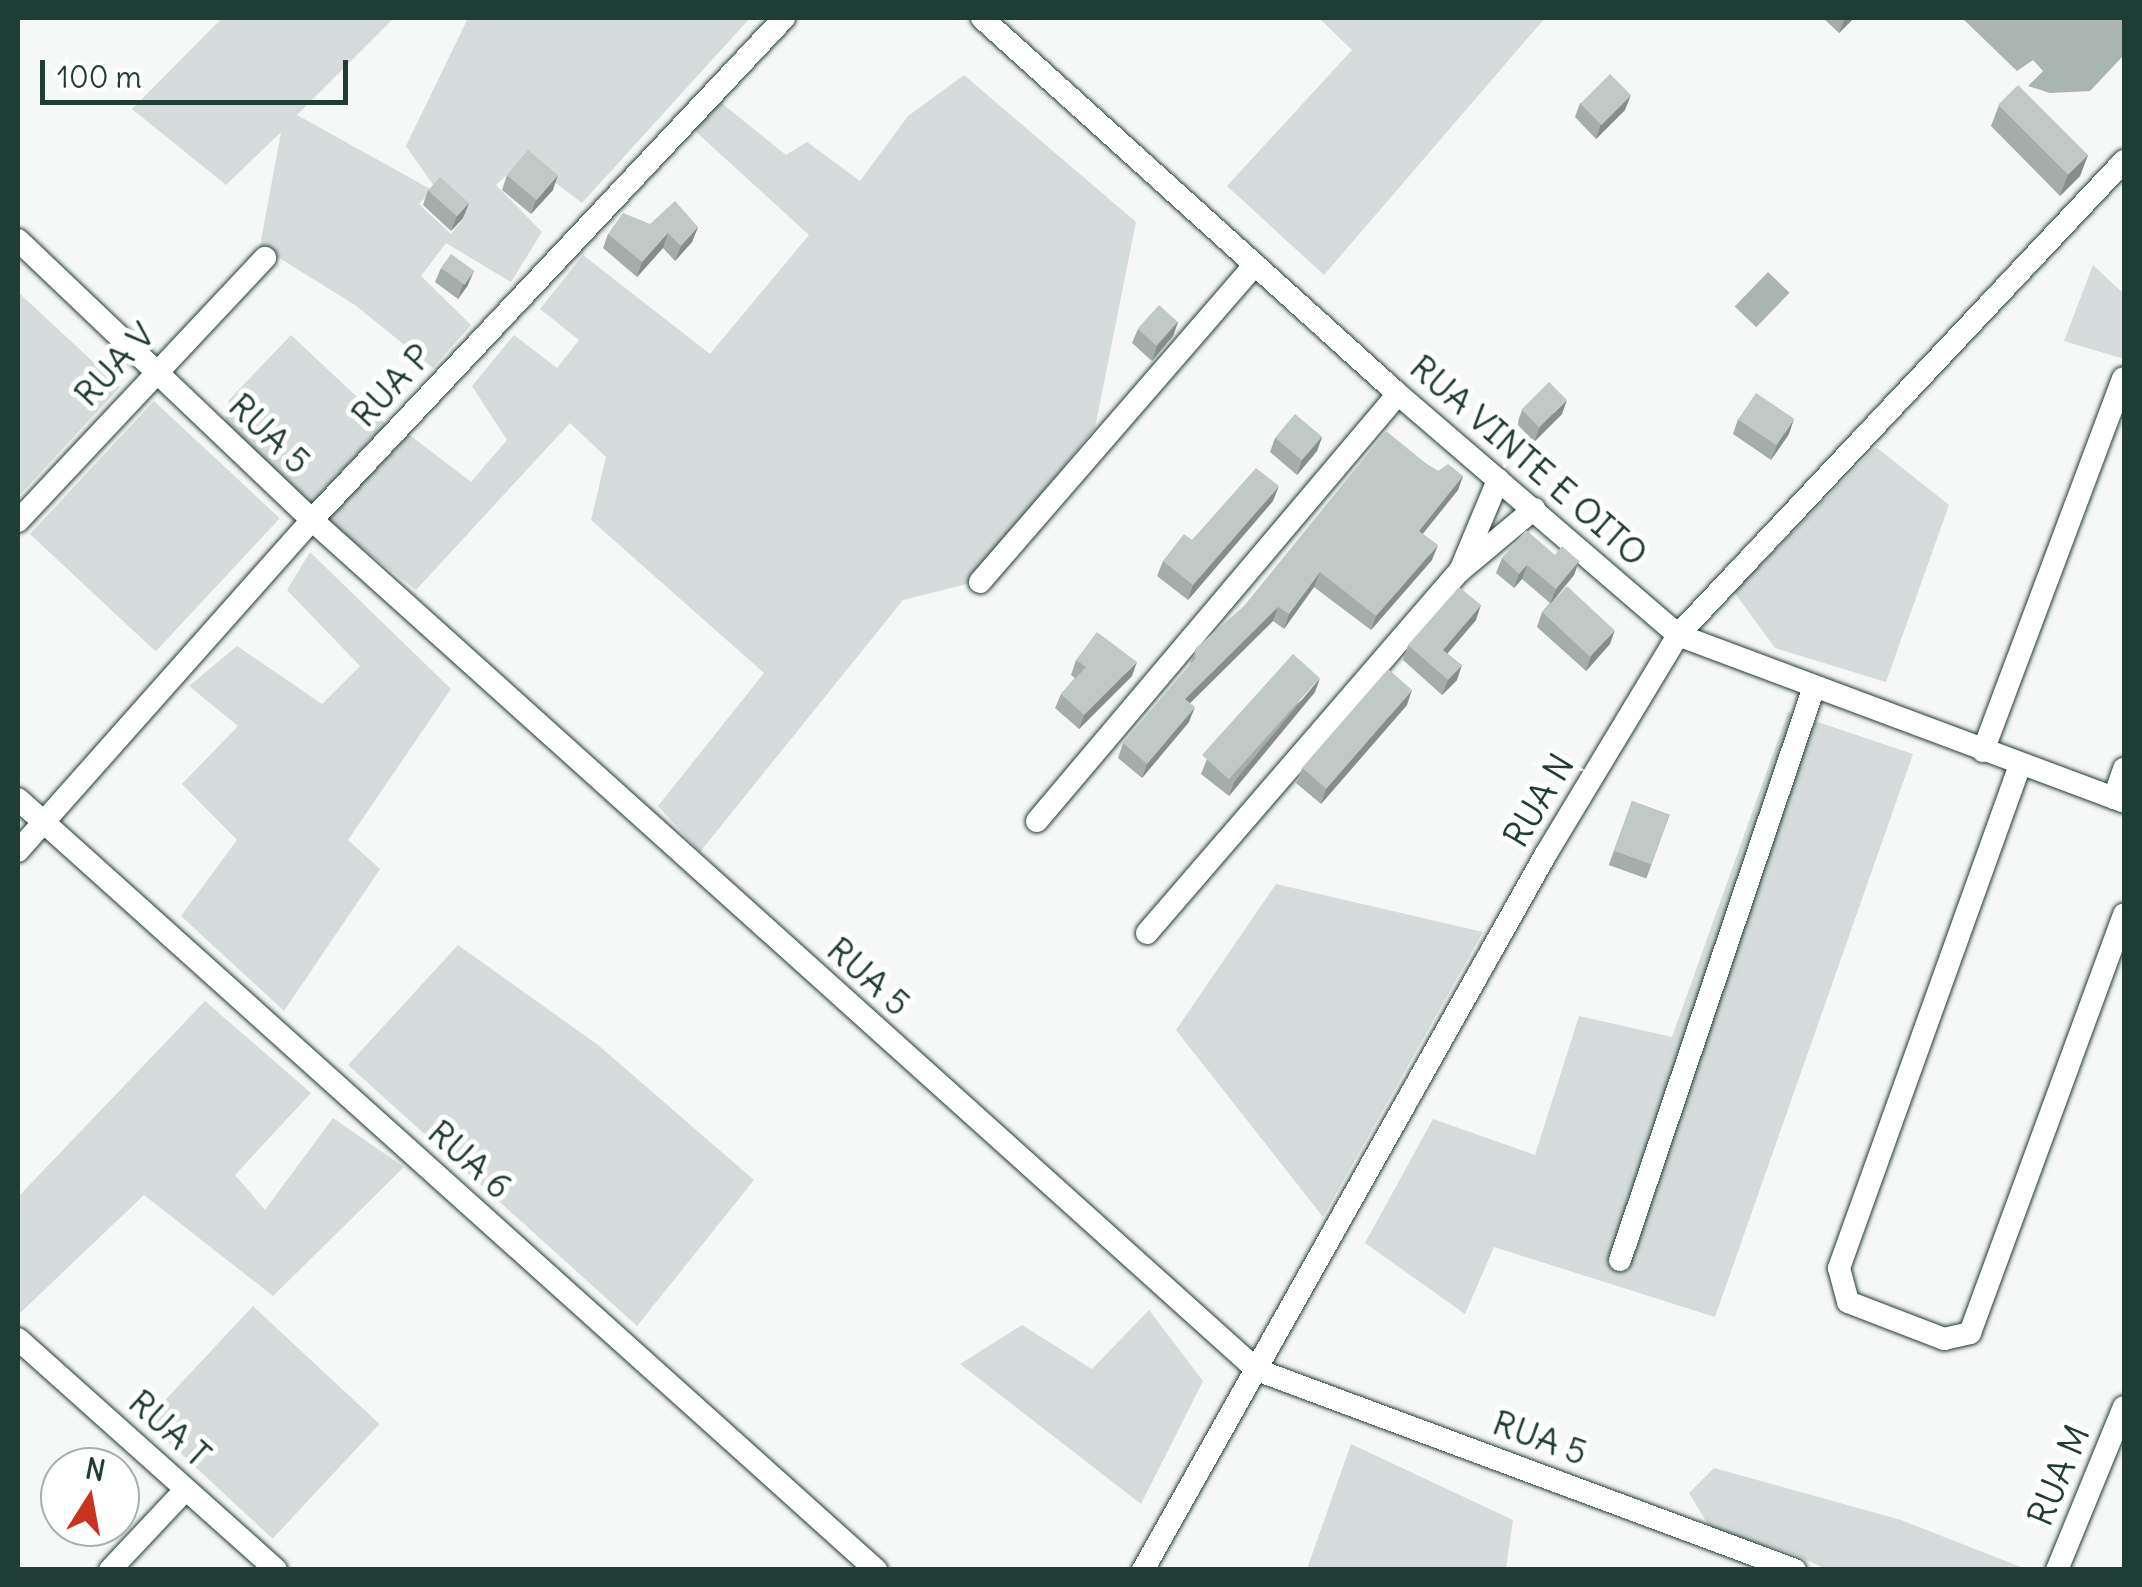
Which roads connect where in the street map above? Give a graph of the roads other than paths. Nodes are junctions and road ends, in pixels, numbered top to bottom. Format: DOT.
graph roads {
  1 [pos="784,18"];
  2 [pos="982,18"];
  3 [pos="2124,162"];
  4 [pos="18,240"];
  5 [pos="266,258"];
  6 [pos="1255,264"];
  7 [pos="155,371"];
  8 [pos="2123,378"];
  9 [pos="1398,394"];
  10 [pos="1498,480"];
  11 [pos="1534,509"];
  12 [pos="312,520"];
  13 [pos="18,522"];
  14 [pos="1460,571"];
  15 [pos="980,582"];
  16 [pos="1678,635"];
  17 [pos="1814,686"];
  18 [pos="1984,751"];
  19 [pos="2020,765"];
  20 [pos="2124,769"];
  21 [pos="18,799"];
  22 [pos="2119,800"];
  23 [pos="1038,821"];
  24 [pos="42,822"];
  25 [pos="18,851"];
  26 [pos="2124,914"];
  27 [pos="1147,932"];
  28 [pos="1620,1260"];
  29 [pos="18,1338"];
  30 [pos="1257,1370"];
  31 [pos="2124,1407"];
  32 [pos="185,1490"];
  33 [pos="110,1570"];
  34 [pos="276,1570"];
  35 [pos="876,1570"];
  36 [pos="1143,1570"];
  37 [pos="1795,1570"];
  38 [pos="2057,1570"];
  1 -- 12 [label="street, RUA P"];
  2 -- 6 [label="street, RUA VINTE E OITO"];
  3 -- 16 [label="street, RUA N"];
  4 -- 7 [label="street, RUA 5"];
  5 -- 7 [label="street, RUA V"];
  6 -- 9 [label="street, RUA VINTE E OITO"];
  6 -- 15 [label="street"];
  7 -- 12 [label="street, RUA 5"];
  7 -- 13 [label="street, RUA V"];
  8 -- 18 [label="street"];
  9 -- 10 [label="street, RUA VINTE E OITO"];
  9 -- 23 [label="street"];
  10 -- 11 [label="street, RUA VINTE E OITO"];
  10 -- 14 [label="street"];
  11 -- 14 [label="street"];
  11 -- 16 [label="street, RUA VINTE E OITO"];
  12 -- 24 [label="street, RUA P"];
  12 -- 30 [label="street, RUA 5"];
  14 -- 27 [label="street"];
  16 -- 17 [label="street, RUA VINTE E OITO"];
  16 -- 30 [label="street, RUA N"];
  17 -- 18 [label="street, RUA VINTE E OITO"];
  17 -- 28 [label="street"];
  18 -- 19 [label="street, RUA VINTE E OITO"];
  19 -- 22 [label="street, RUA VINTE E OITO"];
  19 -- 26 [label="street"];
  20 -- 22 [label="street"];
  21 -- 24 [label="street, RUA 6"];
  24 -- 25 [label="street, RUA P"];
  24 -- 35 [label="street, RUA 6"];
  29 -- 32 [label="street, RUA T"];
  30 -- 36 [label="street, RUA N"];
  30 -- 37 [label="street, RUA 5"];
  31 -- 38 [label="street, RUA M"];
  32 -- 33 [label="street"];
  32 -- 34 [label="street, RUA T"];
}
